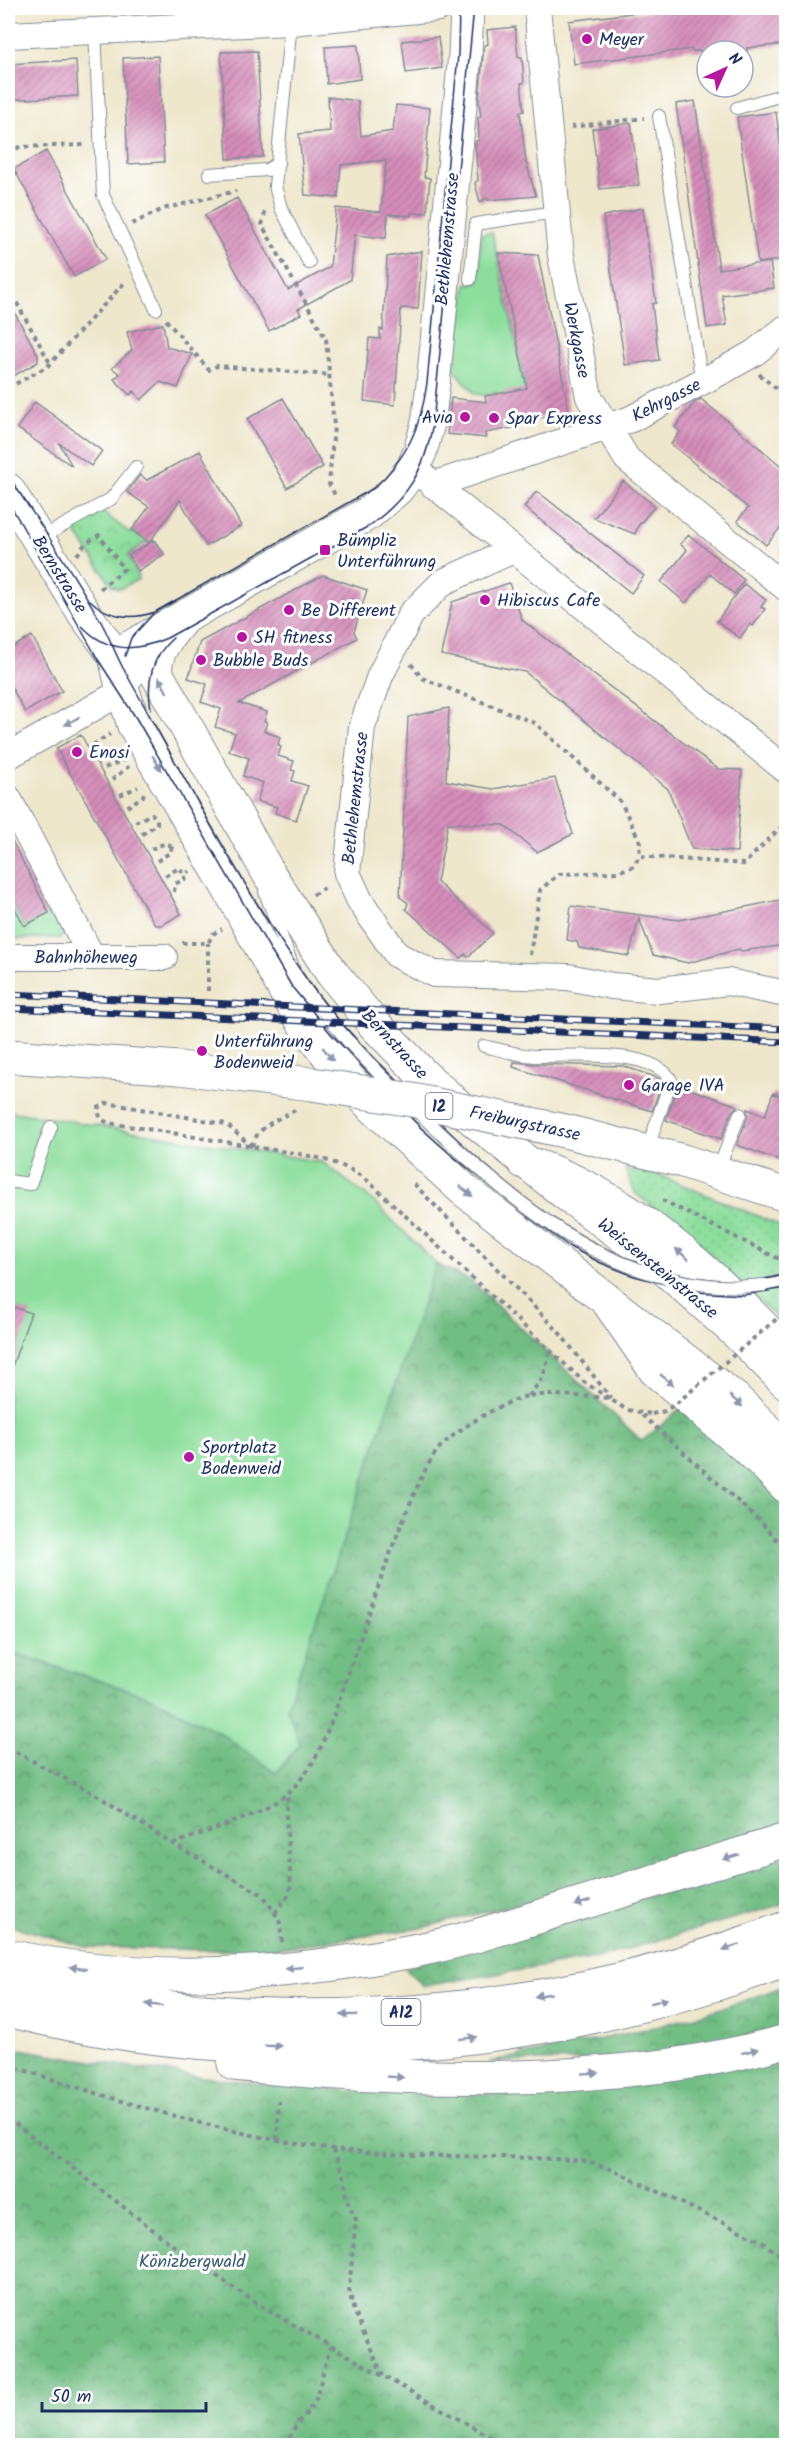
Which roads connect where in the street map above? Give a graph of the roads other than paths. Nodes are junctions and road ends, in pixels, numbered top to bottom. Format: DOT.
graph roads {
  1 [pos="438,8"];
  2 [pos="467,8"];
  3 [pos="537,8"];
  4 [pos="320,14"];
  5 [pos="291,22"];
  6 [pos="95,31"];
  7 [pos="8,35"];
  8 [pos="786,94"];
  9 [pos="737,108"];
  10 [pos="659,116"];
  11 [pos="278,163"];
  12 [pos="209,174"];
  13 [pos="555,212"];
  14 [pos="309,263"];
  15 [pos="470,279"];
  16 [pos="156,309"];
  17 [pos="786,328"];
  18 [pos="702,382"];
  19 [pos="608,428"];
  20 [pos="136,467"];
  21 [pos="423,477"];
  22 [pos="8,490"];
  23 [pos="38,540"];
  24 [pos="513,550"];
  25 [pos="786,588"];
  26 [pos="184,617"];
  27 [pos="115,656"];
  28 [pos="123,691"];
  29 [pos="8,756"];
  30 [pos="786,770"];
  31 [pos="8,798"];
  32 [pos="237,817"];
  33 [pos="260,878"];
  34 [pos="233,896"];
  35 [pos="8,957"];
  36 [pos="92,957"];
  37 [pos="164,957"];
  38 [pos="295,973"];
  39 [pos="786,994"];
  40 [pos="484,1046"];
  41 [pos="8,1056"];
  42 [pos="740,1114"];
  43 [pos="51,1127"];
  44 [pos="647,1151"];
  45 [pos="524,1162"];
  46 [pos="718,1172"];
  47 [pos="8,1181"];
  48 [pos="786,1195"];
  49 [pos="786,1280"];
  50 [pos="607,1300"];
  51 [pos="786,1351"];
  52 [pos="786,1382"];
  53 [pos="786,1448"];
  54 [pos="786,1486"];
  55 [pos="786,1840"];
  56 [pos="786,1928"];
  57 [pos="8,1956"];
  58 [pos="786,1960"];
  59 [pos="8,1978"];
  60 [pos="8,2011"];
  61 [pos="786,2041"];
  1 -- 4 [label="street"];
  2 -- 21 [label="main road, Bethlehemstrasse"];
  3 -- 13 [label="street, Werkgasse"];
  4 -- 5 [label="street"];
  5 -- 6 [label="street"];
  5 -- 11 [label="lane"];
  6 -- 7 [label="street"];
  6 -- 16 [label="lane"];
  8 -- 9 [label="lane"];
  10 -- 18 [label="lane"];
  11 -- 12 [label="lane"];
  11 -- 14 [label="lane"];
  13 -- 15 [label="lane"];
  13 -- 19 [label="street, Werkgasse"];
  17 -- 18 [label="street, Kehrgasse"];
  18 -- 19 [label="street, Kehrgasse"];
  19 -- 21 [label="street, Kehrgasse"];
  19 -- 25 [label="street, Werkgasse"];
  20 -- 23 [label="lane"];
  21 -- 24 [label="street"];
  21 -- 26 [label="main road, Bethlehemstrasse"];
  22 -- 23 [label="main road, Bernstrasse"];
  23 -- 27 [label="main road, Bernstrasse"];
  24 -- 30 [label="street"];
  24 -- 39 [label="street, Bethlehemstrasse"];
  26 -- 27 [label="main road, Bethlehemstrasse"];
  32 -- 26 [label="main road, Bernstrasse, one-way"];
  27 -- 28 [label="main road, Bernstrasse"];
  27 -- 33 [label="main road, Bernstrasse"];
  28 -- 29 [label="street, one-way"];
  28 -- 34 [label="main road, Bernstrasse, one-way"];
  31 -- 36 [label="street"];
  32 -- 33 [label="lane"];
  32 -- 45 [label="main road, Bernstrasse"];
  33 -- 38 [label="lane"];
  33 -- 45 [label="main road, Bernstrasse"];
  34 -- 38 [label="lane"];
  34 -- 50 [label="main road, Bernstrasse, one-way"];
  35 -- 36 [label="street, Bahnhöheweg"];
  36 -- 37 [label="street, Bahnhöheweg"];
  38 -- 49 [label="lane, bridge"];
  40 -- 44 [label="lane"];
  41 -- 44 [label="main road, Freiburgstrasse / 12, bridge"];
  42 -- 46 [label="lane"];
  43 -- 47 [label="lane"];
  44 -- 46 [label="main road, Freiburgstrasse / 12"];
  51 -- 45 [label="main road, one-way"];
  45 -- 52 [label="main road, Weissensteinstrasse"];
  46 -- 48 [label="main road, Freiburgstrasse / 12"];
  50 -- 53 [label="main road, one-way"];
  50 -- 54 [label="main road, one-way"];
  55 -- 57 [label="main road, one-way"];
  56 -- 59 [label="main road, A12, one-way"];
  60 -- 58 [label="main road, A12, one-way"];
  60 -- 61 [label="main road, one-way"];
}
